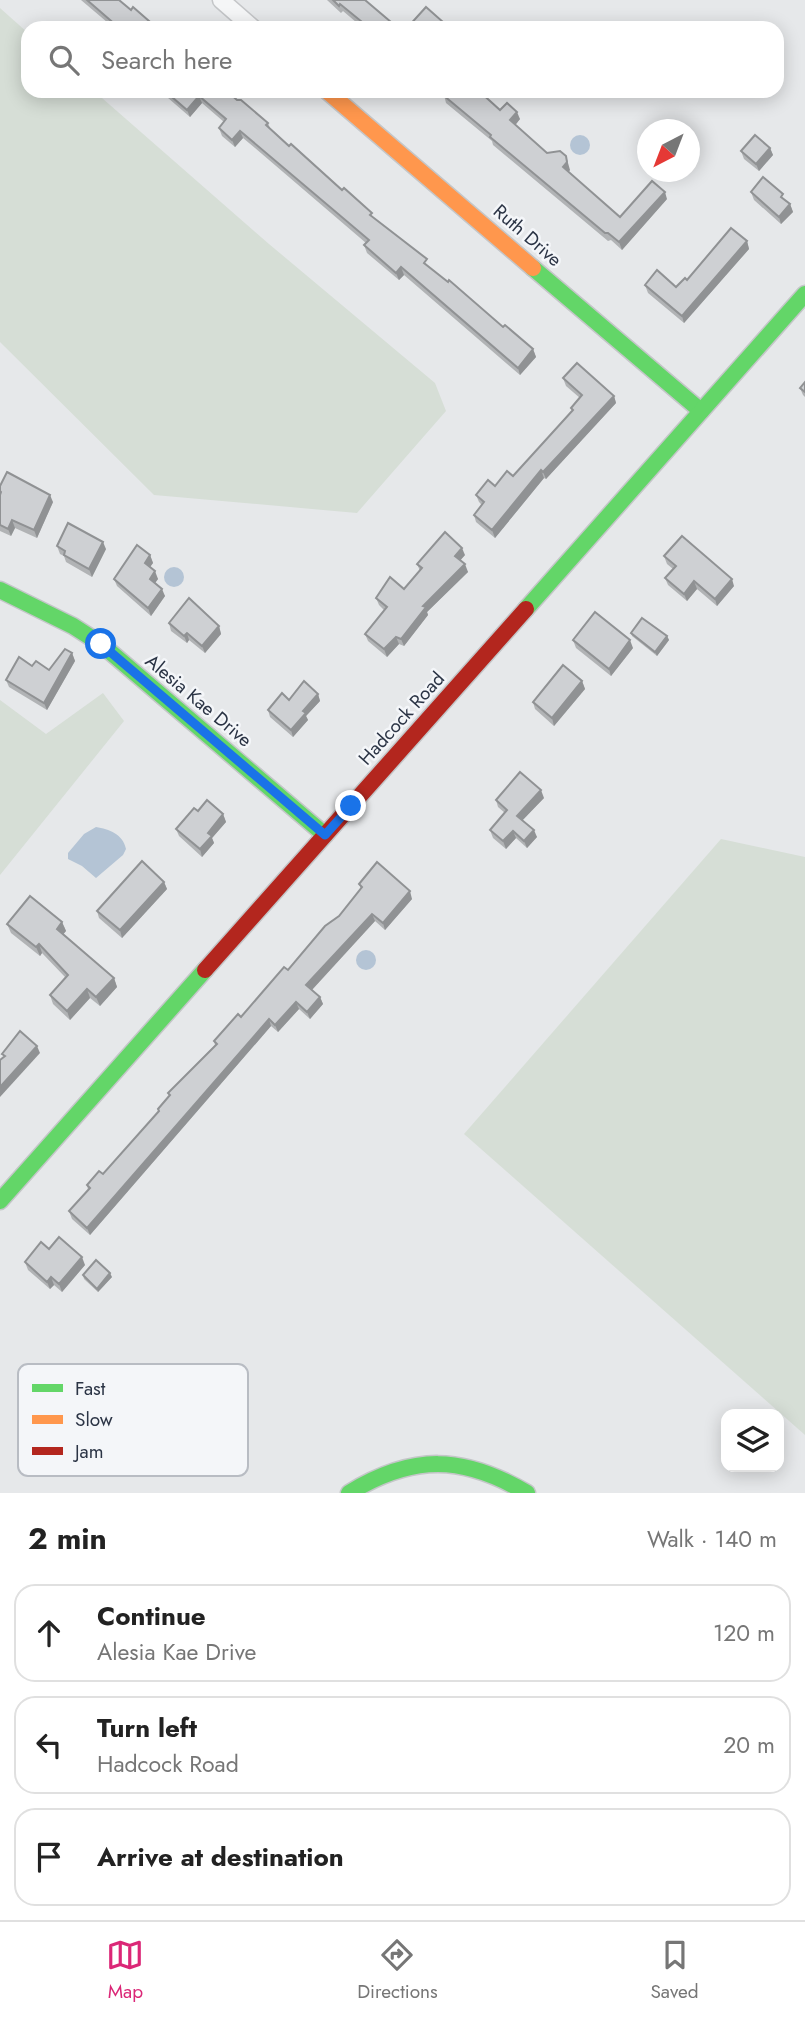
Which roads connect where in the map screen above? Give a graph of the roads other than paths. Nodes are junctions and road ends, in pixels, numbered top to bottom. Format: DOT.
graph roads {
  1 [pos="221,0"];
  2 [pos="245,21"];
  3 [pos="335,98"];
  4 [pos="805,294"];
  5 [pos="701,411"];
  6 [pos="0,590"];
  7 [pos="325,835"];
  8 [pos="0,1201"];
  9 [pos="349,1493"];
  10 [pos="527,1493"];
  1 -- 2 [label="street"];
  3 -- 5 [label="street, Ruth Drive"];
  4 -- 5 [label="street, Hadcock Road"];
  5 -- 7 [label="street, Hadcock Road"];
  6 -- 7 [label="street, Alesia Kae Drive"];
  7 -- 8 [label="street, Hadcock Road"];
  9 -- 10 [label="street"];
}
